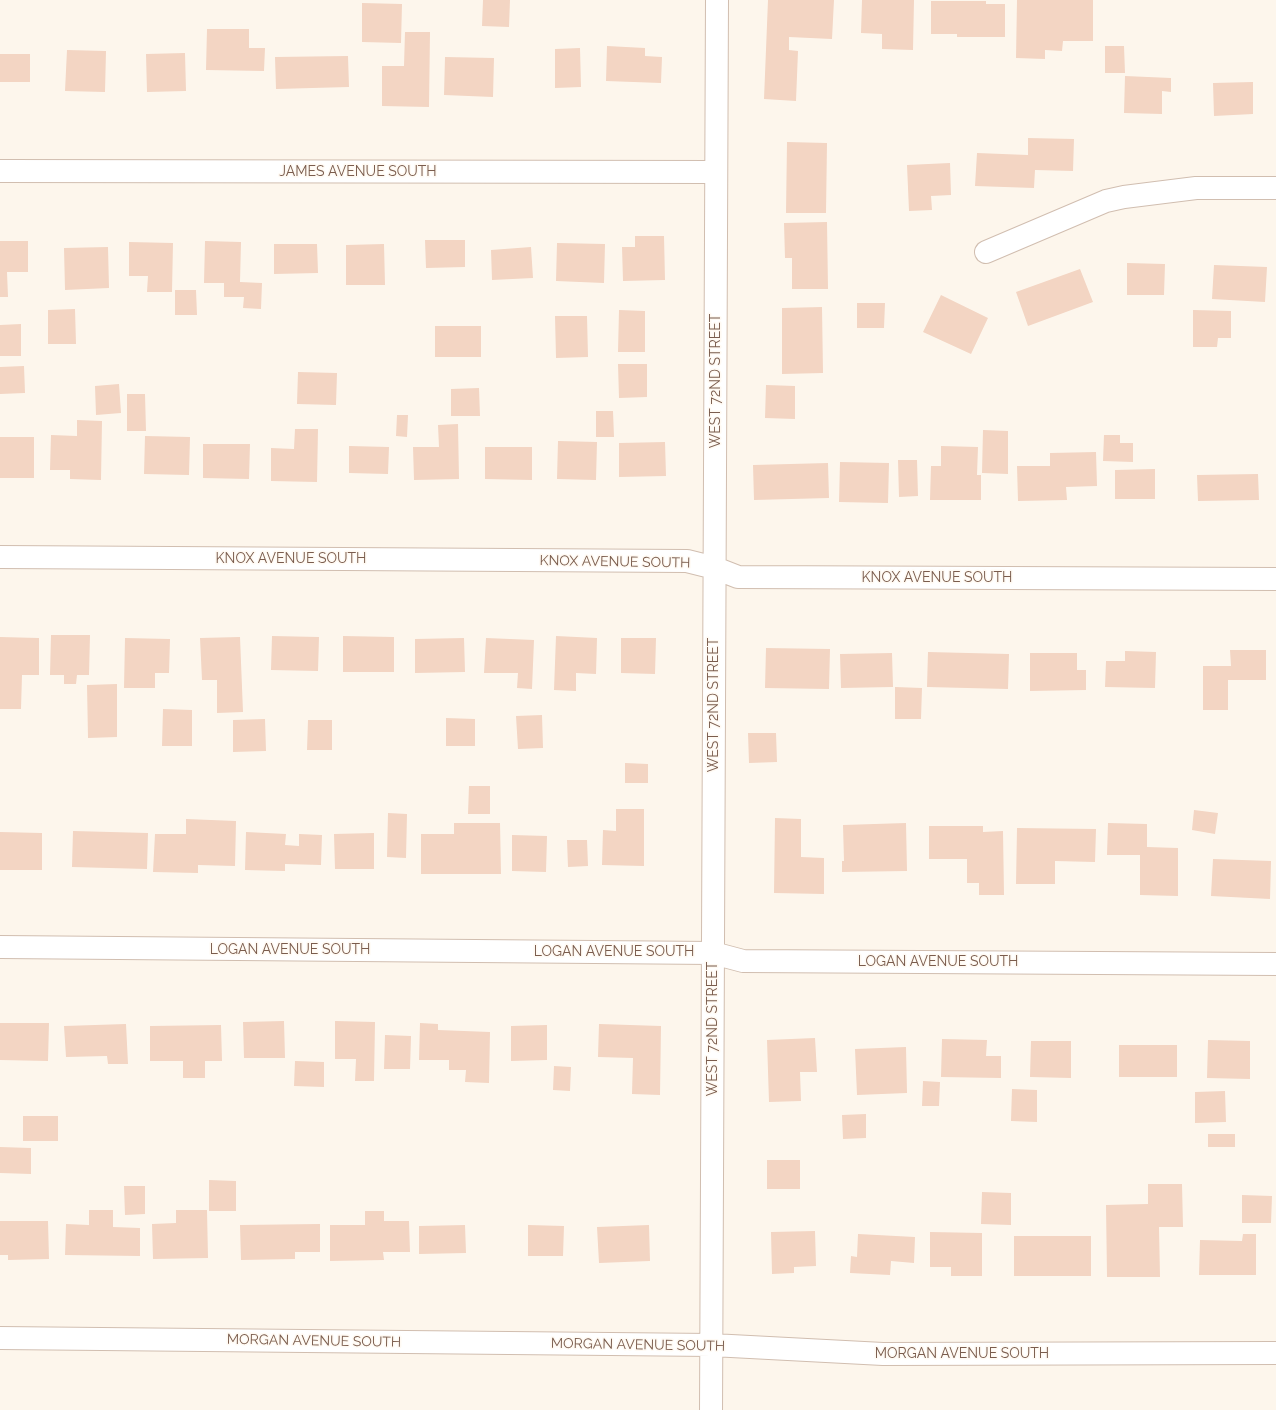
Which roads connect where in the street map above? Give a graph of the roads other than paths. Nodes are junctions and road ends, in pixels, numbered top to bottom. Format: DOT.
graph roads {
  1 [pos="717,0"];
  2 [pos="0,171"];
  3 [pos="716,172"];
  4 [pos="1276,188"];
  5 [pos="986,252"];
  6 [pos="0,557"];
  7 [pos="715,568"];
  8 [pos="1276,579"];
  9 [pos="0,947"];
  10 [pos="713,953"];
  11 [pos="1276,964"];
  12 [pos="0,1338"];
  13 [pos="712,1345"];
  14 [pos="1276,1354"];
  15 [pos="711,1410"];
  1 -- 3 [label="street, WEST 72ND STREET"];
  2 -- 3 [label="street, JAMES AVENUE SOUTH"];
  3 -- 7 [label="street, WEST 72ND STREET"];
  4 -- 5 [label="street"];
  6 -- 7 [label="street, KNOX AVENUE SOUTH"];
  7 -- 8 [label="street, KNOX AVENUE SOUTH"];
  7 -- 10 [label="street, WEST 72ND STREET"];
  9 -- 10 [label="street, LOGAN AVENUE SOUTH"];
  10 -- 11 [label="street, LOGAN AVENUE SOUTH"];
  10 -- 13 [label="street, WEST 72ND STREET"];
  12 -- 13 [label="street, MORGAN AVENUE SOUTH"];
  13 -- 14 [label="street, MORGAN AVENUE SOUTH"];
  13 -- 15 [label="street, WEST 72ND STREET"];
}
